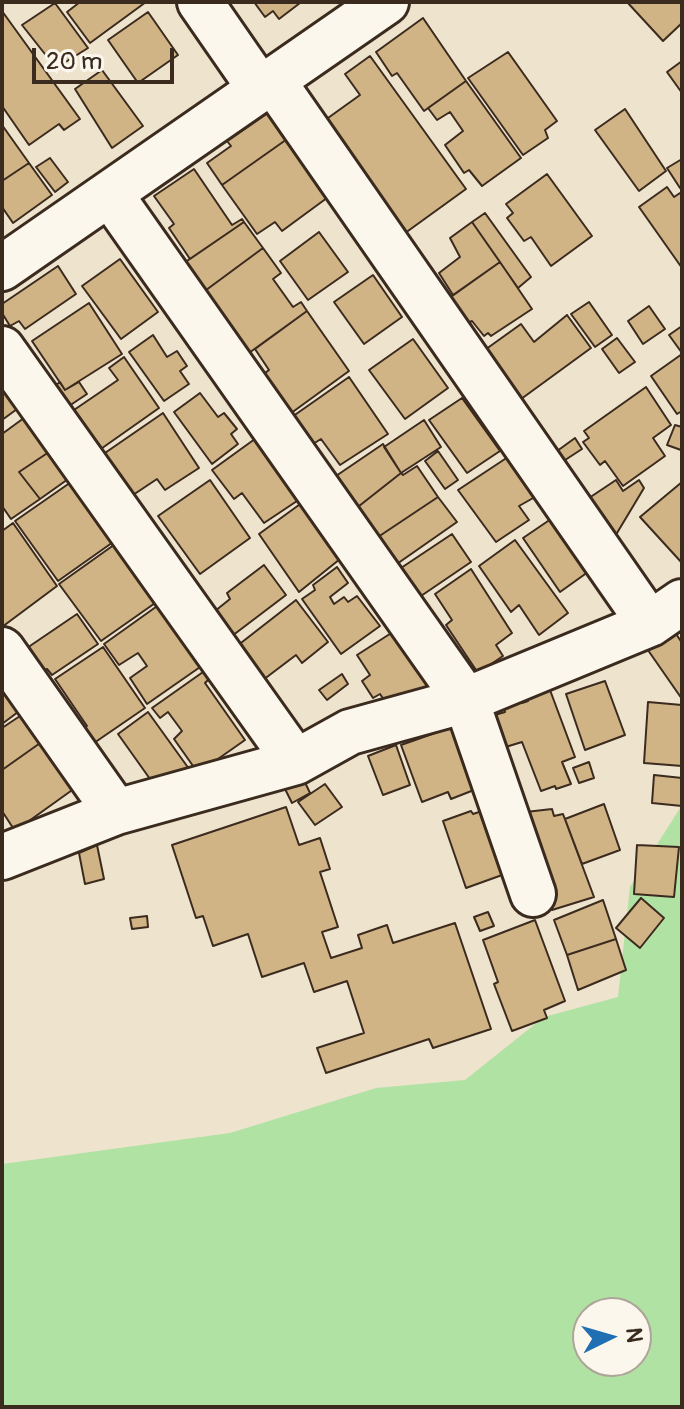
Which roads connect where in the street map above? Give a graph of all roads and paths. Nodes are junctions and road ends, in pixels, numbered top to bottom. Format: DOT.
graph roads {
  1 [pos="200,2"];
  2 [pos="386,2"];
  3 [pos="267,86"];
  4 [pos="110,194"];
  5 [pos="2,268"];
  6 [pos="2,349"];
  7 [pos="666,613"];
  8 [pos="2,650"];
  9 [pos="466,700"];
  10 [pos="296,762"];
  11 [pos="116,812"];
  12 [pos="2,857"];
  13 [pos="533,894"];
  1 -- 3 [label="street"];
  2 -- 3 [label="street"];
  3 -- 4 [label="street"];
  3 -- 7 [label="street"];
  4 -- 5 [label="street"];
  4 -- 9 [label="street"];
  6 -- 10 [label="street"];
  7 -- 9 [label="street"];
  8 -- 11 [label="street"];
  9 -- 10 [label="street"];
  9 -- 13 [label="street"];
  10 -- 11 [label="street"];
  11 -- 12 [label="street"];
}
